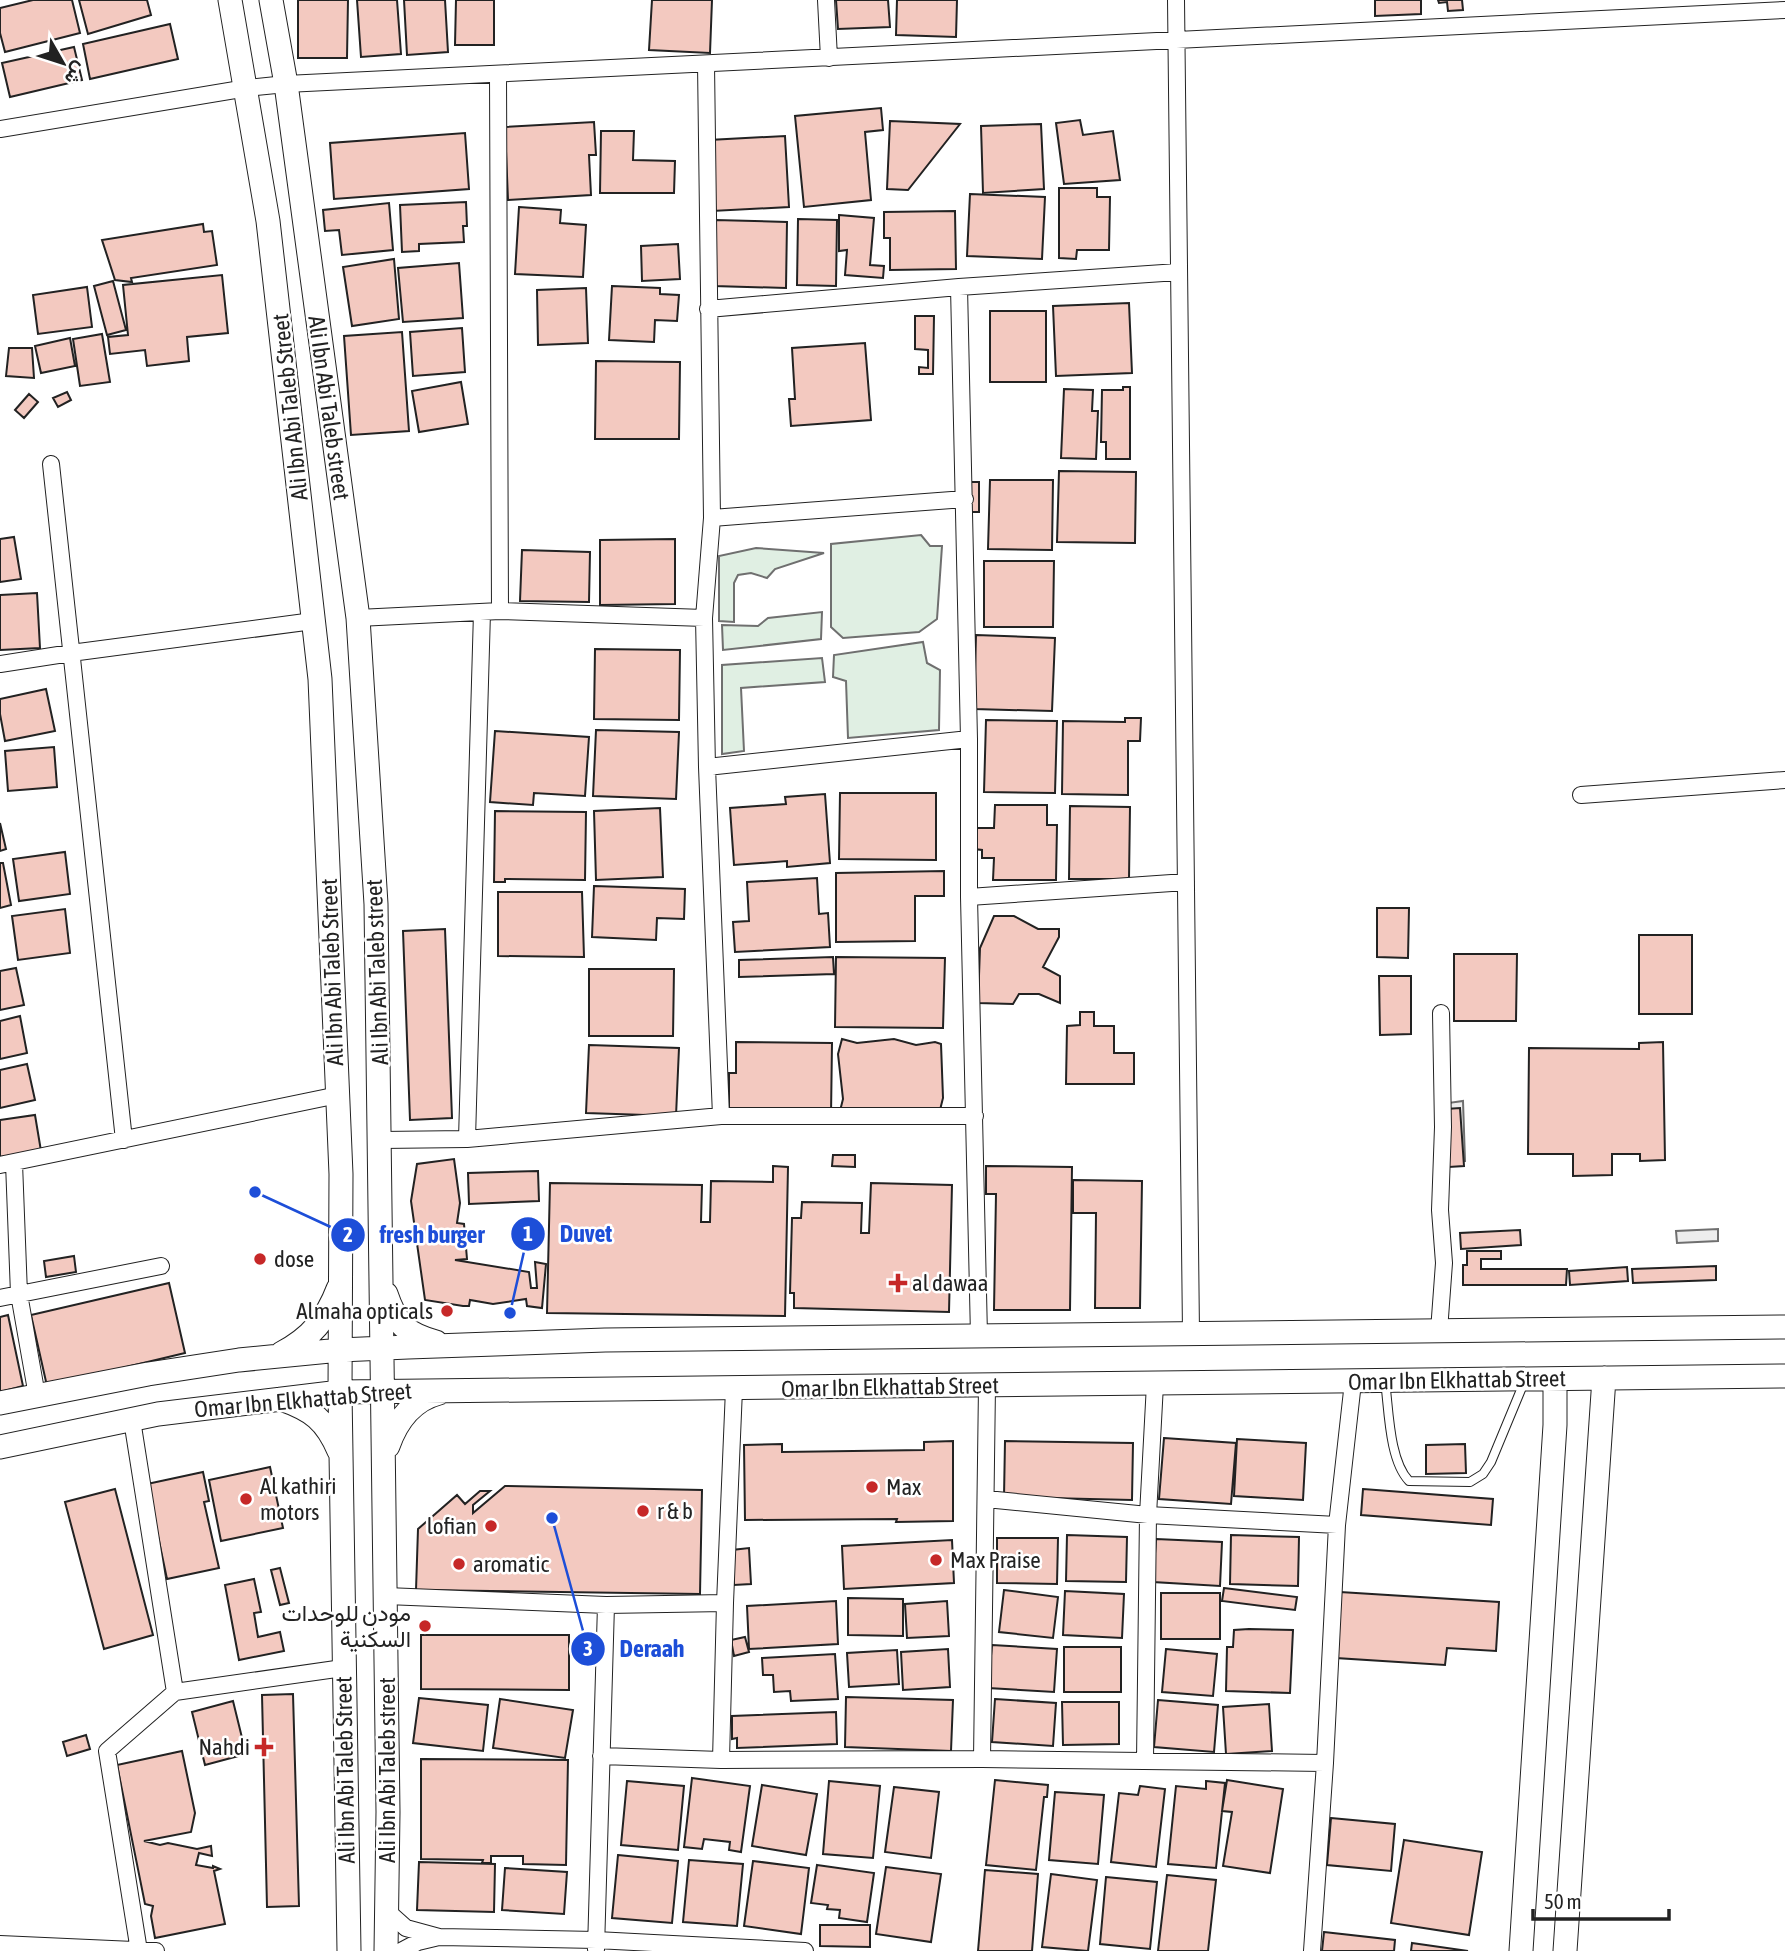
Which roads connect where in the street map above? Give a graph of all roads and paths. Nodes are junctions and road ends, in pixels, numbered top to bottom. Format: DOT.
graph roads {
  1 [pos="230,0"];
  2 [pos="271,0"];
  3 [pos="826,0"];
  4 [pos="1176,0"];
  5 [pos="1659,8"];
  6 [pos="1785,10"];
  7 [pos="1177,41"];
  8 [pos="829,58"];
  9 [pos="706,64"];
  10 [pos="498,74"];
  11 [pos="286,85"];
  12 [pos="247,88"];
  13 [pos="0,129"];
  14 [pos="1178,272"];
  15 [pos="959,287"];
  16 [pos="708,309"];
  17 [pos="51,464"];
  18 [pos="965,499"];
  19 [pos="712,518"];
  20 [pos="500,611"];
  21 [pos="482,612"];
  22 [pos="358,618"];
  23 [pos="704,618"];
  24 [pos="313,621"];
  25 [pos="71,653"];
  26 [pos="0,664"];
  27 [pos="969,739"];
  28 [pos="707,767"];
  29 [pos="1785,780"];
  30 [pos="1581,795"];
  31 [pos="1186,882"];
  32 [pos="969,897"];
  33 [pos="1441,1013"];
  34 [pos="338,1095"];
  35 [pos="721,1116"];
  36 [pos="975,1116"];
  37 [pos="467,1139"];
  38 [pos="124,1140"];
  39 [pos="381,1140"];
  40 [pos="7,1164"];
  41 [pos="161,1266"];
  42 [pos="341,1282"];
  43 [pos="382,1283"];
  44 [pos="19,1294"];
  45 [pos="0,1298"];
  46 [pos="1785,1327"];
  47 [pos="1439,1331"];
  48 [pos="1191,1334"];
  49 [pos="979,1336"];
  50 [pos="449,1345"];
  51 [pos="383,1348"];
  52 [pos="340,1350"];
  53 [pos="276,1356"];
  54 [pos="1785,1376"];
  55 [pos="1604,1378"];
  56 [pos="1555,1379"];
  57 [pos="1525,1380"];
  58 [pos="1385,1381"];
  59 [pos="1353,1382"];
  60 [pos="1155,1384"];
  61 [pos="987,1386"];
  62 [pos="734,1389"];
  63 [pos="451,1390"];
  64 [pos="384,1391"];
  65 [pos="340,1392"];
  66 [pos="37,1396"];
  67 [pos="278,1398"];
  68 [pos="0,1403"];
  69 [pos="132,1420"];
  70 [pos="0,1447"];
  71 [pos="341,1455"];
  72 [pos="385,1455"];
  73 [pos="986,1499"];
  74 [pos="1147,1515"];
  75 [pos="1337,1525"];
  76 [pos="386,1596"];
  77 [pos="725,1603"];
  78 [pos="606,1605"];
  79 [pos="343,1668"];
  80 [pos="175,1692"];
  81 [pos="601,1756"];
  82 [pos="982,1759"];
  83 [pos="722,1760"];
  84 [pos="1146,1761"];
  85 [pos="1325,1763"];
  86 [pos="387,1910"];
  87 [pos="439,1937"];
  88 [pos="0,1944"];
  89 [pos="596,1946"];
  90 [pos="763,1949"];
  91 [pos="139,1951"];
  92 [pos="156,1951"];
  93 [pos="349,1951"];
  94 [pos="386,1951"];
  95 [pos="401,1951"];
  96 [pos="805,1951"];
  97 [pos="1312,1951"];
  98 [pos="1521,1951"];
  99 [pos="1565,1951"];
  1 -- 12 [label="street, Ali Ibn Abi Taleb Street"];
  2 -- 11 [label="street, Ali Ibn Abi Taleb street"];
  3 -- 8 [label="street"];
  4 -- 7 [label="street"];
  5 -- 6 [label="street"];
  5 -- 7 [label="street"];
  7 -- 8 [label="street"];
  7 -- 14 [label="street"];
  8 -- 9 [label="street"];
  9 -- 10 [label="street"];
  9 -- 16 [label="street"];
  10 -- 11 [label="street"];
  10 -- 20 [label="street"];
  11 -- 12 [label="street"];
  11 -- 22 [label="street, Ali Ibn Abi Taleb street"];
  12 -- 13 [label="street"];
  12 -- 24 [label="street, Ali Ibn Abi Taleb Street"];
  14 -- 15 [label="street"];
  14 -- 31 [label="street"];
  15 -- 16 [label="street"];
  15 -- 18 [label="street"];
  16 -- 19 [label="street"];
  17 -- 25 [label="street"];
  18 -- 19 [label="street"];
  18 -- 27 [label="street"];
  19 -- 23 [label="street"];
  20 -- 21 [label="street"];
  20 -- 23 [label="street"];
  21 -- 22 [label="street"];
  21 -- 37 [label="street"];
  22 -- 39 [label="street, Ali Ibn Abi Taleb street"];
  23 -- 28 [label="street"];
  24 -- 25 [label="street"];
  24 -- 34 [label="street, Ali Ibn Abi Taleb Street"];
  25 -- 26 [label="street"];
  25 -- 38 [label="street"];
  27 -- 28 [label="street"];
  27 -- 32 [label="street"];
  28 -- 35 [label="street"];
  29 -- 30 [label="street"];
  31 -- 32 [label="street"];
  31 -- 48 [label="street"];
  32 -- 36 [label="street"];
  33 -- 47 [label="street"];
  34 -- 38 [label="street"];
  34 -- 42 [label="street, Ali Ibn Abi Taleb Street"];
  35 -- 36 [label="street"];
  35 -- 37 [label="street"];
  36 -- 49 [label="street"];
  37 -- 39 [label="street"];
  38 -- 40 [label="street"];
  39 -- 43 [label="street, Ali Ibn Abi Taleb street"];
  40 -- 44 [label="street"];
  41 -- 44 [label="street"];
  42 -- 52 [label="street, Ali Ibn Abi Taleb Street"];
  42 -- 53 [label="street"];
  43 -- 50 [label="street"];
  43 -- 51 [label="street, Ali Ibn Abi Taleb street"];
  44 -- 45 [label="street"];
  44 -- 66 [label="street"];
  46 -- 47 [label="street, Omar Ibn Elkhattab Street"];
  47 -- 48 [label="street, Omar Ibn Elkhattab Street"];
  48 -- 49 [label="street, Omar Ibn Elkhattab Street"];
  49 -- 50 [label="street, Omar Ibn Elkhattab Street"];
  50 -- 51 [label="street, Omar Ibn Elkhattab Street"];
  51 -- 52 [label="street, Omar Ibn Elkhattab Street"];
  51 -- 64 [label="street, Ali Ibn Abi Taleb street"];
  52 -- 53 [label="street, Omar Ibn Elkhattab Street"];
  52 -- 65 [label="street, Ali Ibn Abi Taleb Street"];
  53 -- 66 [label="street, Omar Ibn Elkhattab Street"];
  54 -- 55 [label="street, Omar Ibn Elkhattab Street"];
  55 -- 56 [label="street, Omar Ibn Elkhattab Street"];
  55 -- 99 [label="street"];
  56 -- 57 [label="street, Omar Ibn Elkhattab Street"];
  56 -- 98 [label="street"];
  57 -- 58 [label="street, Omar Ibn Elkhattab Street"];
  57 -- 58 [label="lane"];
  58 -- 59 [label="street, Omar Ibn Elkhattab Street"];
  59 -- 60 [label="street, Omar Ibn Elkhattab Street"];
  59 -- 75 [label="street"];
  60 -- 61 [label="street, Omar Ibn Elkhattab Street"];
  60 -- 74 [label="street"];
  61 -- 62 [label="street, Omar Ibn Elkhattab Street"];
  61 -- 73 [label="street"];
  62 -- 63 [label="street, Omar Ibn Elkhattab Street"];
  62 -- 77 [label="street"];
  63 -- 64 [label="street, Omar Ibn Elkhattab Street"];
  63 -- 72 [label="street"];
  64 -- 65 [label="street, Omar Ibn Elkhattab Street"];
  64 -- 72 [label="street, Ali Ibn Abi Taleb street"];
  65 -- 67 [label="street, Omar Ibn Elkhattab Street"];
  65 -- 71 [label="street, Ali Ibn Abi Taleb Street"];
  66 -- 68 [label="street, Omar Ibn Elkhattab Street"];
  67 -- 69 [label="street, Omar Ibn Elkhattab Street"];
  67 -- 71 [label="street"];
  69 -- 70 [label="street, Omar Ibn Elkhattab Street"];
  69 -- 80 [label="street"];
  71 -- 79 [label="street, Ali Ibn Abi Taleb Street"];
  72 -- 76 [label="street, Ali Ibn Abi Taleb street"];
  73 -- 74 [label="street"];
  73 -- 82 [label="street"];
  74 -- 75 [label="street"];
  74 -- 84 [label="street"];
  75 -- 85 [label="street"];
  76 -- 78 [label="street"];
  76 -- 86 [label="street, Ali Ibn Abi Taleb street"];
  77 -- 78 [label="street"];
  77 -- 83 [label="street"];
  78 -- 81 [label="street"];
  79 -- 80 [label="street"];
  79 -- 93 [label="street, Ali Ibn Abi Taleb Street"];
  80 -- 91 [label="street"];
  81 -- 83 [label="street"];
  81 -- 89 [label="street"];
  82 -- 83 [label="street"];
  82 -- 84 [label="street"];
  84 -- 85 [label="street"];
  85 -- 97 [label="street"];
  86 -- 87 [label="street"];
  86 -- 94 [label="street, Ali Ibn Abi Taleb street"];
  87 -- 89 [label="street"];
  87 -- 95 [label="street"];
  88 -- 91 [label="street"];
  89 -- 90 [label="street"];
  90 -- 96 [label="street"];
  91 -- 92 [label="street"];
}
